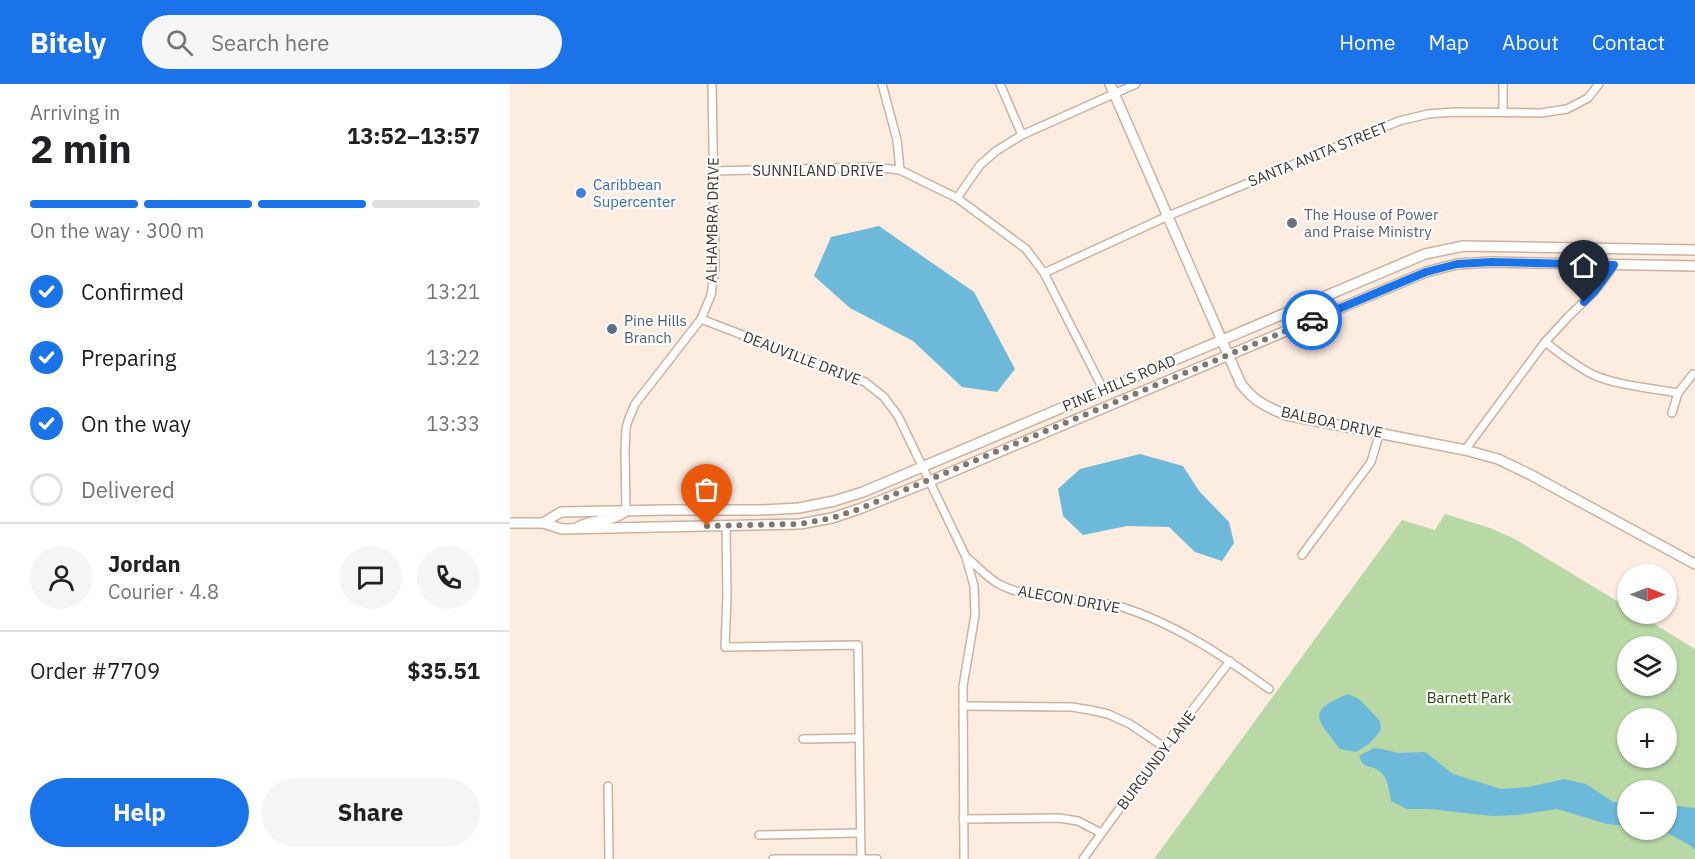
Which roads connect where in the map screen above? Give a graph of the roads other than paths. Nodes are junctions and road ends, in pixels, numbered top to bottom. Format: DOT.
graph roads {
  1 [pos="712,84"];
  2 [pos="882,84"];
  3 [pos="1000,84"];
  4 [pos="1136,84"];
  5 [pos="1503,84"];
  6 [pos="1599,84"];
  7 [pos="1112,89"];
  8 [pos="1503,112"];
  9 [pos="1022,135"];
  10 [pos="900,170"];
  11 [pos="713,171"];
  12 [pos="957,198"];
  13 [pos="1168,216"];
  14 [pos="1695,250"];
  15 [pos="1614,265"];
  16 [pos="1695,266"];
  17 [pos="1044,273"];
  18 [pos="701,319"];
  19 [pos="1222,341"];
  20 [pos="1545,342"];
  21 [pos="1228,355"];
  22 [pos="1693,374"];
  23 [pos="1103,389"];
  24 [pos="1678,393"];
  25 [pos="1672,413"];
  26 [pos="1380,432"];
  27 [pos="1465,450"];
  28 [pos="923,466"];
  29 [pos="930,481"];
  30 [pos="626,511"];
  31 [pos="510,523"];
  32 [pos="543,523"];
  33 [pos="726,526"];
  34 [pos="576,528"];
  35 [pos="1302,555"];
  36 [pos="966,556"];
  37 [pos="1695,564"];
  38 [pos="1230,662"];
  39 [pos="1269,689"];
  40 [pos="963,706"];
  41 [pos="859,738"];
  42 [pos="803,739"];
  43 [pos="1164,747"];
  44 [pos="608,786"];
  45 [pos="963,819"];
  46 [pos="860,833"];
  47 [pos="1101,833"];
  48 [pos="759,835"];
  49 [pos="609,859"];
  50 [pos="773,859"];
  51 [pos="861,859"];
  52 [pos="877,859"];
  53 [pos="964,859"];
  54 [pos="1083,859"];
  1 -- 11 [label="street, ALHAMBRA DRIVE"];
  2 -- 10 [label="street"];
  3 -- 9 [label="street"];
  4 -- 7 [label="street"];
  5 -- 8 [label="street"];
  6 -- 8 [label="street, SANTA ANITA STREET"];
  7 -- 9 [label="street"];
  7 -- 13 [label="main road, BALBOA DRIVE"];
  8 -- 13 [label="street, SANTA ANITA STREET"];
  9 -- 12 [label="street"];
  10 -- 11 [label="street, SUNNILAND DRIVE"];
  10 -- 12 [label="street, SUNNILAND DRIVE"];
  11 -- 18 [label="street, ALHAMBRA DRIVE"];
  12 -- 17 [label="street, SUNNILAND DRIVE"];
  13 -- 17 [label="street, SANTA ANITA STREET"];
  13 -- 19 [label="main road, BALBOA DRIVE"];
  14 -- 19 [label="main road, PINE HILLS ROAD"];
  15 -- 16 [label="main road, PINE HILLS ROAD"];
  15 -- 20 [label="street"];
  15 -- 21 [label="main road, PINE HILLS ROAD"];
  17 -- 23 [label="street, SUNNILAND DRIVE"];
  18 -- 28 [label="street, DEAUVILLE DRIVE"];
  18 -- 30 [label="street, ALHAMBRA DRIVE"];
  19 -- 21 [label="main road, BALBOA DRIVE"];
  19 -- 23 [label="main road, PINE HILLS ROAD"];
  20 -- 24 [label="street"];
  20 -- 27 [label="street"];
  21 -- 26 [label="main road, BALBOA DRIVE"];
  21 -- 29 [label="main road, PINE HILLS ROAD"];
  22 -- 24 [label="street"];
  23 -- 28 [label="main road, PINE HILLS ROAD"];
  24 -- 25 [label="street"];
  26 -- 27 [label="main road, BALBOA DRIVE"];
  26 -- 35 [label="street"];
  27 -- 37 [label="main road, BALBOA DRIVE"];
  28 -- 29 [label="street, DEAUVILLE DRIVE"];
  28 -- 30 [label="main road, PINE HILLS ROAD"];
  29 -- 33 [label="main road, PINE HILLS ROAD"];
  29 -- 36 [label="street, DEAUVILLE DRIVE"];
  30 -- 32 [label="main road, PINE HILLS ROAD"];
  30 -- 34 [label="main road"];
  31 -- 32 [label="main road, PINE HILLS ROAD"];
  32 -- 34 [label="main road, PINE HILLS ROAD"];
  33 -- 34 [label="main road, PINE HILLS ROAD"];
  33 -- 41 [label="street"];
  36 -- 38 [label="street, ALECON DRIVE"];
  36 -- 40 [label="street, DEAUVILLE DRIVE"];
  38 -- 39 [label="street, ALECON DRIVE"];
  38 -- 43 [label="street, BURGUNDY LANE"];
  40 -- 43 [label="street"];
  40 -- 45 [label="street, DEAUVILLE DRIVE"];
  41 -- 42 [label="street"];
  41 -- 46 [label="street"];
  43 -- 47 [label="street, BURGUNDY LANE"];
  44 -- 49 [label="street"];
  45 -- 47 [label="street"];
  45 -- 53 [label="street, DEAUVILLE DRIVE"];
  46 -- 48 [label="street"];
  46 -- 51 [label="street"];
  47 -- 54 [label="street, BURGUNDY LANE"];
  50 -- 51 [label="street"];
  51 -- 52 [label="street"];
}
